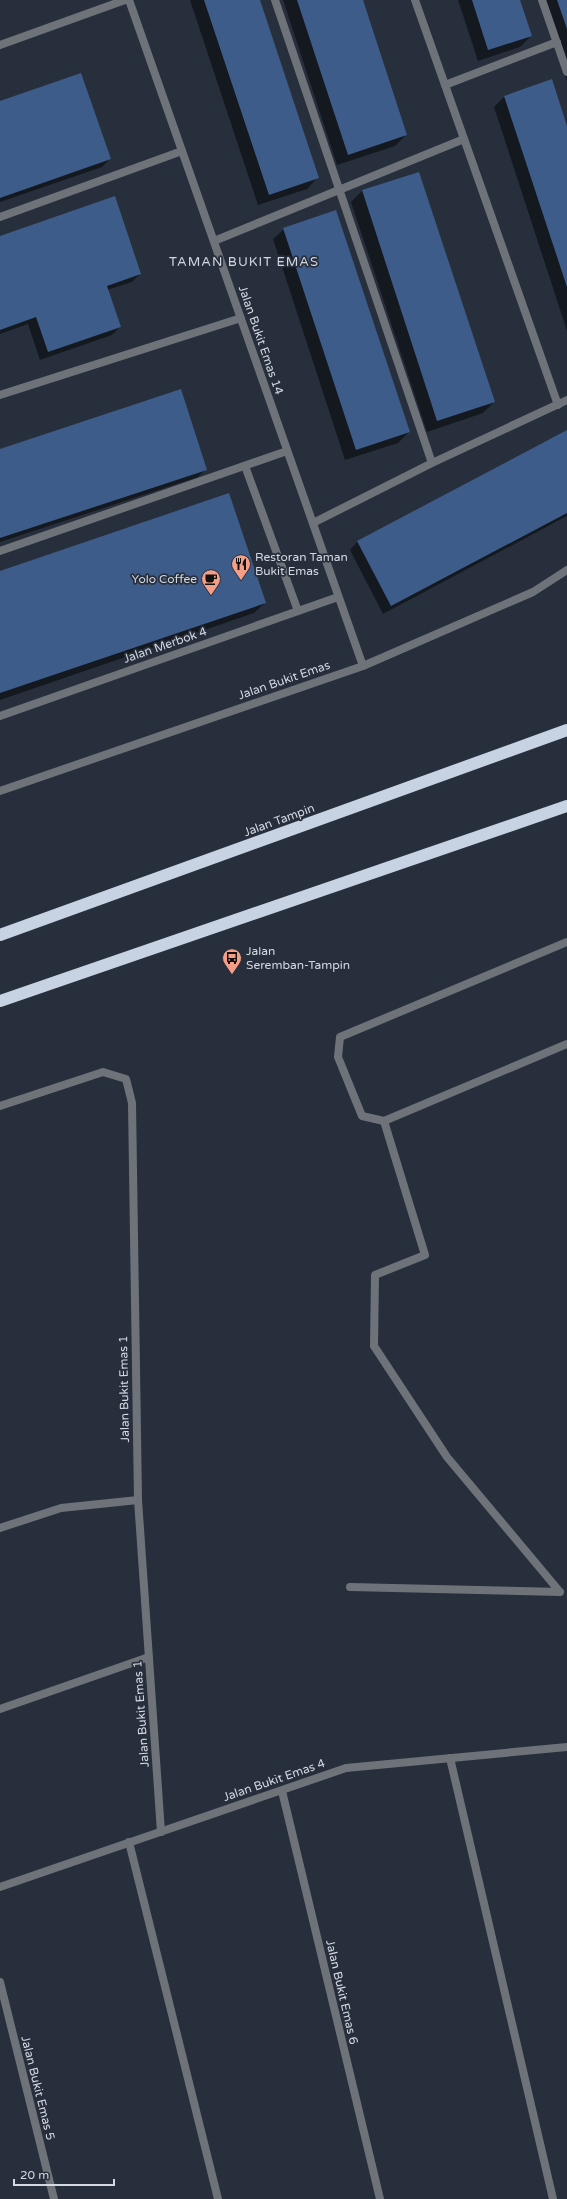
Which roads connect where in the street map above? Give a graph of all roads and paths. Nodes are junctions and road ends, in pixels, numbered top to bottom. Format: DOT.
graph roads {
  1 [pos="125,0"];
  2 [pos="129,0"];
  3 [pos="275,0"];
  4 [pos="415,0"];
  5 [pos="542,0"];
  6 [pos="557,42"];
  7 [pos="0,45"];
  8 [pos="567,72"];
  9 [pos="445,85"];
  10 [pos="464,139"];
  11 [pos="182,151"];
  12 [pos="340,190"];
  13 [pos="0,217"];
  14 [pos="214,241"];
  15 [pos="241,318"];
  16 [pos="0,395"];
  17 [pos="567,400"];
  18 [pos="558,405"];
  19 [pos="287,450"];
  20 [pos="432,463"];
  21 [pos="245,466"];
  22 [pos="313,523"];
  23 [pos="0,551"];
  24 [pos="567,570"];
  25 [pos="338,597"];
  26 [pos="298,611"];
  27 [pos="363,666"];
  28 [pos="0,716"];
  29 [pos="567,730"];
  30 [pos="0,791"];
  31 [pos="567,806"];
  32 [pos="0,935"];
  33 [pos="567,942"];
  34 [pos="0,1001"];
  35 [pos="567,1044"];
  36 [pos="0,1106"];
  37 [pos="384,1121"];
  38 [pos="138,1500"];
  39 [pos="0,1528"];
  40 [pos="350,1587"];
  41 [pos="149,1657"];
  42 [pos="0,1709"];
  43 [pos="567,1748"];
  44 [pos="450,1758"];
  45 [pos="282,1791"];
  46 [pos="161,1832"];
  47 [pos="129,1842"];
  48 [pos="0,1887"];
  49 [pos="0,1982"];
  50 [pos="54,2199"];
  51 [pos="218,2199"];
  52 [pos="380,2199"];
  53 [pos="553,2199"];
  1 -- 7 [label="street"];
  2 -- 11 [label="street, Jalan Bukit Emas 14"];
  3 -- 12 [label="street"];
  4 -- 9 [label="street"];
  5 -- 6 [label="street"];
  6 -- 8 [label="street"];
  6 -- 9 [label="street"];
  9 -- 10 [label="street"];
  10 -- 12 [label="street"];
  10 -- 18 [label="street"];
  11 -- 13 [label="street"];
  11 -- 14 [label="street, Jalan Bukit Emas 14"];
  12 -- 14 [label="street"];
  12 -- 20 [label="street"];
  14 -- 15 [label="street, Jalan Bukit Emas 14"];
  15 -- 16 [label="street"];
  15 -- 19 [label="street, Jalan Bukit Emas 14"];
  17 -- 18 [label="street"];
  18 -- 20 [label="street"];
  19 -- 21 [label="street"];
  19 -- 22 [label="street, Jalan Bukit Emas 14"];
  20 -- 22 [label="street"];
  21 -- 23 [label="street"];
  21 -- 26 [label="street"];
  22 -- 25 [label="street, Jalan Bukit Emas 14"];
  24 -- 27 [label="street, Jalan Bukit Emas"];
  25 -- 26 [label="street, Jalan Merbok 4"];
  25 -- 27 [label="street, Jalan Bukit Emas 14"];
  26 -- 28 [label="street, Jalan Merbok 4"];
  27 -- 30 [label="street, Jalan Bukit Emas"];
  29 -- 32 [label="highway, Jalan Tampin"];
  31 -- 34 [label="highway"];
  33 -- 37 [label="street"];
  35 -- 37 [label="street"];
  36 -- 38 [label="street, Jalan Bukit Emas 1"];
  37 -- 40 [label="street"];
  38 -- 39 [label="street"];
  38 -- 41 [label="street, Jalan Bukit Emas 1"];
  41 -- 42 [label="street"];
  41 -- 46 [label="street, Jalan Bukit Emas 1"];
  43 -- 44 [label="street, Jalan Bukit Emas 4"];
  44 -- 45 [label="street, Jalan Bukit Emas 4"];
  44 -- 53 [label="street"];
  45 -- 46 [label="street, Jalan Bukit Emas 4"];
  45 -- 52 [label="street, Jalan Bukit Emas 6"];
  46 -- 47 [label="street, Jalan Bukit Emas 4"];
  47 -- 48 [label="street, Jalan Bukit Emas 4"];
  47 -- 51 [label="street"];
  49 -- 50 [label="street, Jalan Bukit Emas 5"];
}
